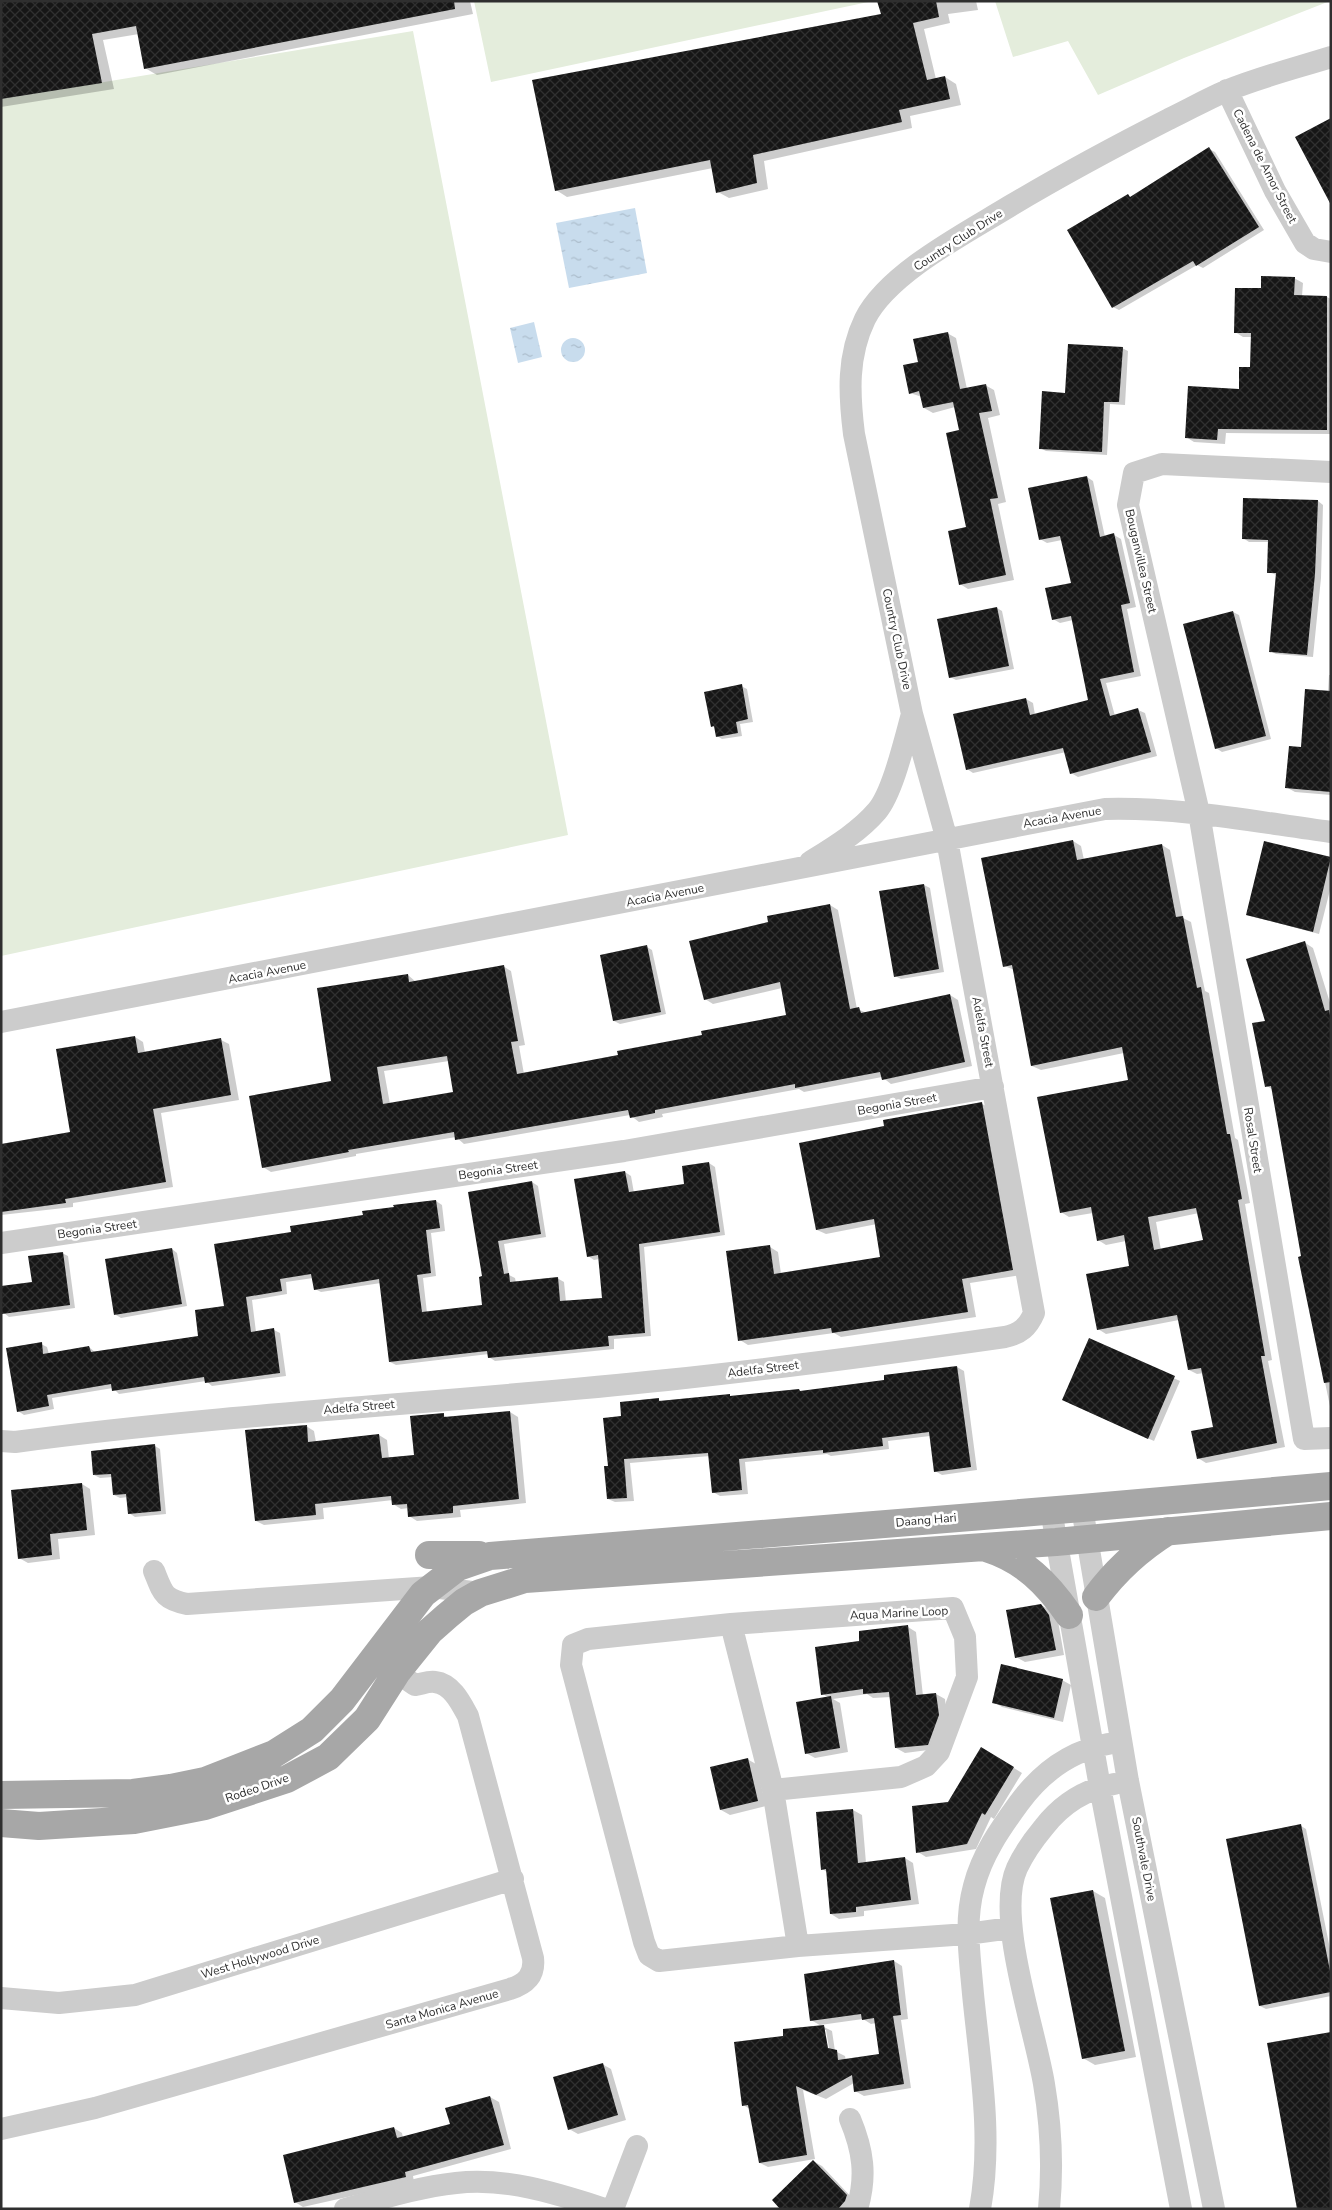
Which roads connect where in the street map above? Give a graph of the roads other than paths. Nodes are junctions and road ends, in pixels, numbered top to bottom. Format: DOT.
graph roads {
  1 [pos="1331,57"];
  2 [pos="1227,90"];
  3 [pos="1331,252"];
  4 [pos="1331,472"];
  5 [pos="912,714"];
  6 [pos="1199,813"];
  7 [pos="1331,832"];
  8 [pos="947,840"];
  9 [pos="799,868"];
  10 [pos="1,1022"];
  11 [pos="993,1087"];
  12 [pos="1,1243"];
  13 [pos="1331,1438"];
  14 [pos="1,1441"];
  15 [pos="1331,1486"];
  16 [pos="1082,1508"];
  17 [pos="1051,1510"];
  18 [pos="1331,1516"];
  19 [pos="1170,1530"];
  20 [pos="1086,1538"];
  21 [pos="1056,1542"];
  22 [pos="982,1547"];
  23 [pos="429,1555"];
  24 [pos="523,1566"];
  25 [pos="458,1567"];
  26 [pos="154,1571"];
  27 [pos="432,1587"];
  28 [pos="480,1593"];
  29 [pos="1096,1597"];
  30 [pos="1069,1615"];
  31 [pos="730,1624"];
  32 [pos="374,1658"];
  33 [pos="397,1672"];
  34 [pos="1121,1742"];
  35 [pos="1093,1747"];
  36 [pos="1128,1782"];
  37 [pos="1100,1787"];
  38 [pos="773,1790"];
  39 [pos="1,1795"];
  40 [pos="1,1823"];
  41 [pos="513,1879"];
  42 [pos="1011,1928"];
  43 [pos="967,1934"];
  44 [pos="798,1946"];
  45 [pos="1,1998"];
  46 [pos="850,2119"];
  47 [pos="1,2129"];
  48 [pos="637,2146"];
  49 [pos="344,2209"];
  50 [pos="606,2209"];
  51 [pos="613,2209"];
  52 [pos="857,2209"];
  53 [pos="980,2209"];
  54 [pos="1049,2209"];
  55 [pos="1182,2209"];
  56 [pos="1214,2209"];
  1 -- 2 [label="street, Country Club Drive"];
  2 -- 3 [label="street, Cadena de Amor Street"];
  2 -- 5 [label="street, Country Club Drive"];
  4 -- 6 [label="street, Bouganvillea Street"];
  5 -- 8 [label="street, Country Club Drive"];
  5 -- 9 [label="street"];
  6 -- 7 [label="street, Acacia Avenue"];
  6 -- 8 [label="street, Acacia Avenue"];
  6 -- 13 [label="street, Rosal Street"];
  8 -- 9 [label="street, Acacia Avenue"];
  8 -- 11 [label="street, Adelfa Street"];
  9 -- 10 [label="street, Acacia Avenue"];
  11 -- 12 [label="street, Begonia Street"];
  11 -- 14 [label="street, Adelfa Street"];
  15 -- 16 [label="main road, Daang Hari"];
  16 -- 17 [label="main road, Daang Hari"];
  16 -- 20 [label="street, Southvale Drive"];
  17 -- 21 [label="street"];
  17 -- 24 [label="main road, Daang Hari"];
  18 -- 19 [label="main road"];
  19 -- 20 [label="main road"];
  19 -- 29 [label="main road"];
  20 -- 21 [label="main road"];
  20 -- 29 [label="street, Southvale Drive"];
  21 -- 22 [label="main road"];
  21 -- 30 [label="street"];
  22 -- 24 [label="main road"];
  22 -- 30 [label="main road"];
  23 -- 24 [label="main road"];
  24 -- 25 [label="main road, Rodeo Drive"];
  24 -- 28 [label="main road, Rodeo Drive"];
  25 -- 27 [label="main road, Rodeo Drive"];
  25 -- 28 [label="street"];
  26 -- 27 [label="street"];
  27 -- 28 [label="street"];
  27 -- 32 [label="main road, Rodeo Drive"];
  28 -- 33 [label="main road, Rodeo Drive"];
  29 -- 34 [label="street, Southvale Drive"];
  30 -- 35 [label="street"];
  31 -- 38 [label="street"];
  31 -- 38 [label="street, Aqua Marine Loop"];
  31 -- 44 [label="street"];
  32 -- 33 [label="street, Santa Monica Avenue"];
  32 -- 39 [label="main road, Rodeo Drive"];
  33 -- 40 [label="main road, Rodeo Drive"];
  33 -- 41 [label="street, Santa Monica Avenue"];
  34 -- 35 [label="street"];
  34 -- 36 [label="street, Southvale Drive"];
  35 -- 37 [label="street"];
  35 -- 43 [label="street"];
  36 -- 37 [label="street"];
  36 -- 56 [label="street, Southvale Drive"];
  37 -- 42 [label="street"];
  37 -- 55 [label="street"];
  38 -- 44 [label="street"];
  41 -- 45 [label="street, West Hollywood Drive"];
  41 -- 47 [label="street, Santa Monica Avenue"];
  42 -- 43 [label="street"];
  42 -- 54 [label="street"];
  43 -- 44 [label="street"];
  43 -- 53 [label="street"];
  46 -- 52 [label="street"];
  48 -- 51 [label="street"];
  49 -- 50 [label="street"];
}
